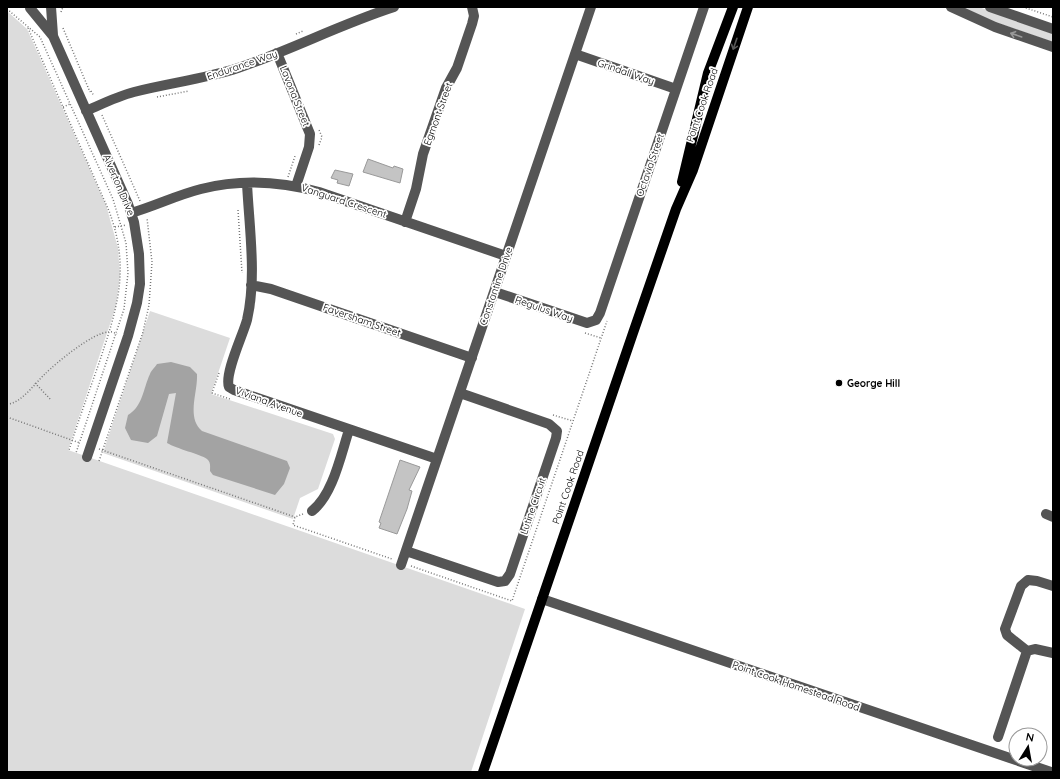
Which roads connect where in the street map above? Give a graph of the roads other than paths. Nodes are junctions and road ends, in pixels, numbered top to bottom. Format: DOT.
graph roads {
  1 [pos="43,7"];
  2 [pos="51,7"];
  3 [pos="394,7"];
  4 [pos="472,7"];
  5 [pos="591,7"];
  6 [pos="704,7"];
  7 [pos="733,7"];
  8 [pos="748,7"];
  9 [pos="951,7"];
  10 [pos="990,7"];
  11 [pos="29,8"];
  12 [pos="371,10"];
  13 [pos="1053,29"];
  14 [pos="53,36"];
  15 [pos="1053,47"];
  16 [pos="277,53"];
  17 [pos="575,54"];
  18 [pos="676,89"];
  19 [pos="86,111"];
  20 [pos="247,182"];
  21 [pos="292,185"];
  22 [pos="676,209"];
  23 [pos="131,213"];
  24 [pos="405,222"];
  25 [pos="506,256"];
  26 [pos="251,285"];
  27 [pos="495,292"];
  28 [pos="594,322"];
  29 [pos="472,358"];
  30 [pos="460,394"];
  31 [pos="349,430"];
  32 [pos="87,457"];
  33 [pos="437,459"];
  34 [pos="312,511"];
  35 [pos="406,551"];
  36 [pos="402,564"];
  37 [pos="1053,586"];
  38 [pos="542,599"];
  39 [pos="1027,651"];
  40 [pos="1053,653"];
  41 [pos="998,736"];
  42 [pos="483,772"];
  43 [pos="1051,772"];
  1 -- 11 [label="street"];
  2 -- 14 [label="street, Alverton Drive"];
  3 -- 12 [label="street, Endurance Way"];
  4 -- 24 [label="street, Egmont Street"];
  5 -- 17 [label="street, Constantine Drive"];
  6 -- 18 [label="street, Octavia Street"];
  7 -- 22 [label="main road, Point Cook Road"];
  8 -- 22 [label="main road, Point Cook Road, one-way"];
  15 -- 9 [label="street, one-way"];
  10 -- 13 [label="street"];
  11 -- 14 [label="street, Alverton Drive"];
  12 -- 16 [label="street, Endurance Way"];
  14 -- 19 [label="street, Alverton Drive"];
  16 -- 19 [label="street, Endurance Way"];
  16 -- 21 [label="street, Lavona Street"];
  17 -- 18 [label="street, Grindall Way"];
  17 -- 25 [label="street, Constantine Drive"];
  18 -- 28 [label="street, Octavia Street"];
  19 -- 23 [label="street, Alverton Drive"];
  20 -- 21 [label="street, Vanguard Crescent"];
  20 -- 23 [label="street, Vanguard Crescent"];
  20 -- 26 [label="street, Viviana Avenue"];
  21 -- 24 [label="street, Vanguard Crescent"];
  22 -- 38 [label="main road, Point Cook Road"];
  23 -- 32 [label="street, Alverton Drive"];
  24 -- 25 [label="street, Vanguard Crescent"];
  25 -- 27 [label="street, Constantine Drive"];
  26 -- 29 [label="street, Faversham Street"];
  26 -- 31 [label="street, Viviana Avenue"];
  27 -- 28 [label="street, Regulus Way"];
  27 -- 29 [label="street, Constantine Drive"];
  29 -- 30 [label="street, Constantine Drive"];
  30 -- 33 [label="street, Constantine Drive"];
  30 -- 35 [label="street, Lutine Circuit"];
  31 -- 33 [label="street, Viviana Avenue"];
  31 -- 34 [label="street"];
  33 -- 35 [label="street, Constantine Drive"];
  35 -- 36 [label="street, Constantine Drive"];
  37 -- 39 [label="street"];
  38 -- 42 [label="main road, Point Cook Road"];
  38 -- 43 [label="street, Point Cook Homestead Road"];
  39 -- 40 [label="street"];
  39 -- 41 [label="street"];
}
